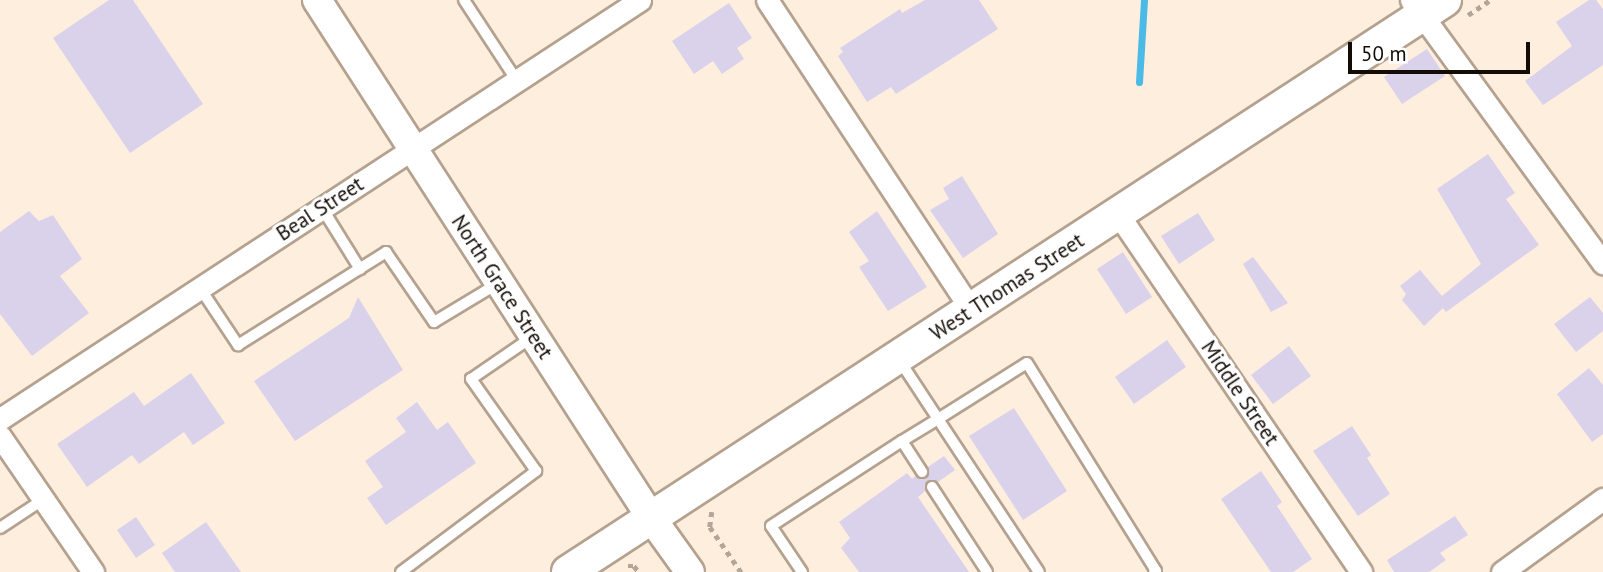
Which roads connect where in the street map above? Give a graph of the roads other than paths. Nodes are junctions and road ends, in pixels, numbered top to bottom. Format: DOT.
graph roads {
  1 [pos="317,0"];
  2 [pos="464,0"];
  3 [pos="640,0"];
  4 [pos="767,0"];
  5 [pos="1426,5"];
  6 [pos="517,81"];
  7 [pos="413,148"];
  8 [pos="322,208"];
  9 [pos="1118,214"];
  10 [pos="1603,263"];
  11 [pos="360,269"];
  12 [pos="499,282"];
  13 [pos="200,288"];
  14 [pos="971,309"];
  15 [pos="534,335"];
  16 [pos="898,358"];
  17 [pos="938,418"];
  18 [pos="0,419"];
  19 [pos="0,436"];
  20 [pos="902,441"];
  21 [pos="922,471"];
  22 [pos="932,487"];
  23 [pos="44,499"];
  24 [pos="1603,499"];
  25 [pos="652,519"];
  26 [pos="0,528"];
  27 [pos="93,572"];
  28 [pos="401,572"];
  29 [pos="568,572"];
  30 [pos="690,572"];
  31 [pos="802,572"];
  32 [pos="987,572"];
  33 [pos="1039,572"];
  34 [pos="1154,572"];
  35 [pos="1361,572"];
  36 [pos="1502,572"];
  1 -- 7 [label="main road, North Grace Street"];
  2 -- 6 [label="lane"];
  3 -- 6 [label="street, Beal Street"];
  4 -- 14 [label="street"];
  5 -- 9 [label="main road, West Thomas Street"];
  5 -- 10 [label="street"];
  6 -- 7 [label="street, Beal Street"];
  7 -- 8 [label="street, Beal Street"];
  7 -- 12 [label="main road, North Grace Street"];
  8 -- 11 [label="lane"];
  8 -- 13 [label="street, Beal Street"];
  9 -- 14 [label="main road, West Thomas Street"];
  9 -- 35 [label="street, Middle Street"];
  11 -- 12 [label="lane"];
  11 -- 13 [label="lane"];
  12 -- 15 [label="main road, North Grace Street"];
  13 -- 18 [label="street, Beal Street"];
  14 -- 16 [label="main road, West Thomas Street"];
  15 -- 25 [label="main road, North Grace Street"];
  15 -- 28 [label="lane"];
  16 -- 17 [label="lane"];
  16 -- 25 [label="main road, West Thomas Street"];
  17 -- 20 [label="lane"];
  17 -- 33 [label="lane"];
  17 -- 34 [label="lane"];
  19 -- 23 [label="street"];
  20 -- 21 [label="lane"];
  20 -- 31 [label="lane"];
  22 -- 32 [label="lane"];
  23 -- 26 [label="lane"];
  23 -- 27 [label="street"];
  24 -- 36 [label="street"];
  25 -- 29 [label="main road, West Thomas Street"];
  25 -- 30 [label="main road, North Grace Street"];
}
